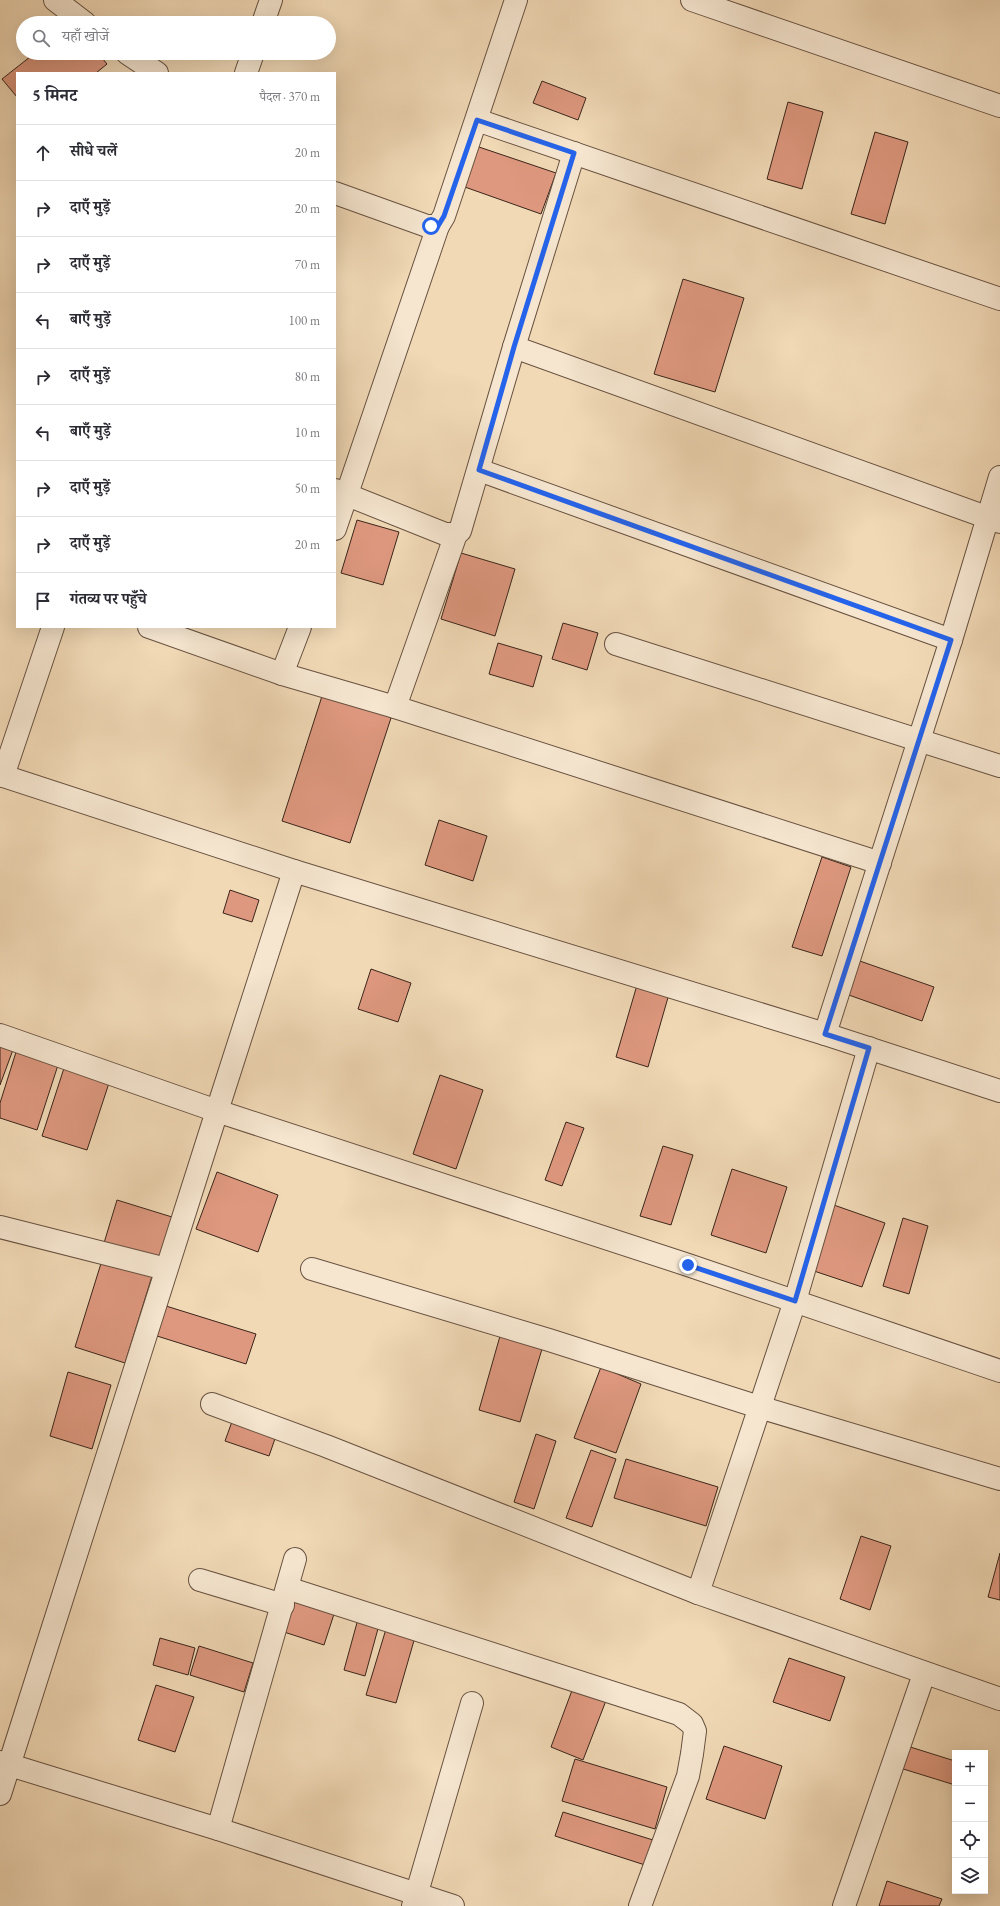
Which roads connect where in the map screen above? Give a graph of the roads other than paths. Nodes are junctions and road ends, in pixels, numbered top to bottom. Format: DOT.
graph roads {
  1 [pos="55,0"];
  2 [pos="271,0"];
  3 [pos="516,0"];
  4 [pos="692,0"];
  5 [pos="76,16"];
  6 [pos="265,16"];
  7 [pos="138,60"];
  8 [pos="251,60"];
  9 [pos="156,72"];
  10 [pos="246,72"];
  11 [pos="1000,106"];
  12 [pos="477,120"];
  13 [pos="574,153"];
  14 [pos="336,193"];
  15 [pos="438,226"];
  16 [pos="1000,299"];
  17 [pos="514,347"];
  18 [pos="479,470"];
  19 [pos="1000,477"];
  20 [pos="341,492"];
  21 [pos="994,520"];
  22 [pos="336,523"];
  23 [pos="456,534"];
  24 [pos="53,628"];
  25 [pos="153,628"];
  26 [pos="300,628"];
  27 [pos="951,640"];
  28 [pos="616,644"];
  29 [pos="282,674"];
  30 [pos="395,707"];
  31 [pos="920,740"];
  32 [pos="1000,766"];
  33 [pos="2,776"];
  34 [pos="880,863"];
  35 [pos="294,871"];
  36 [pos="825,1034"];
  37 [pos="0,1035"];
  38 [pos="869,1048"];
  39 [pos="1000,1091"];
  40 [pos="217,1111"];
  41 [pos="0,1227"];
  42 [pos="166,1269"];
  43 [pos="312,1269"];
  44 [pos="795,1301"];
  45 [pos="1000,1371"];
  46 [pos="212,1404"];
  47 [pos="760,1407"];
  48 [pos="1000,1478"];
  49 [pos="295,1560"];
  50 [pos="200,1580"];
  51 [pos="698,1593"];
  52 [pos="285,1597"];
  53 [pos="924,1674"];
  54 [pos="1000,1699"];
  55 [pos="472,1703"];
  56 [pos="5,1764"];
  57 [pos="0,1794"];
  58 [pos="218,1829"];
  59 [pos="415,1900"];
  60 [pos="453,1906"];
  61 [pos="640,1906"];
  62 [pos="844,1906"];
  1 -- 5 [label="street"];
  2 -- 6 [label="street"];
  3 -- 12 [label="street"];
  4 -- 11 [label="street"];
  7 -- 9 [label="street"];
  8 -- 10 [label="street"];
  12 -- 13 [label="street"];
  12 -- 15 [label="street"];
  13 -- 16 [label="street"];
  13 -- 17 [label="street"];
  14 -- 15 [label="street"];
  15 -- 20 [label="street"];
  17 -- 18 [label="street"];
  17 -- 21 [label="street"];
  18 -- 23 [label="street"];
  18 -- 27 [label="street"];
  19 -- 21 [label="street"];
  20 -- 22 [label="street"];
  20 -- 23 [label="street"];
  21 -- 27 [label="street"];
  23 -- 30 [label="street"];
  24 -- 33 [label="street"];
  25 -- 29 [label="street"];
  26 -- 29 [label="street"];
  27 -- 31 [label="street"];
  28 -- 31 [label="street"];
  29 -- 30 [label="street"];
  30 -- 34 [label="street"];
  31 -- 32 [label="street"];
  31 -- 34 [label="street"];
  33 -- 35 [label="street"];
  34 -- 36 [label="street"];
  35 -- 36 [label="street"];
  35 -- 40 [label="street"];
  36 -- 38 [label="street"];
  37 -- 40 [label="street"];
  38 -- 39 [label="street"];
  38 -- 44 [label="street"];
  40 -- 42 [label="street"];
  40 -- 44 [label="street"];
  41 -- 42 [label="street"];
  42 -- 56 [label="street"];
  43 -- 47 [label="street"];
  44 -- 45 [label="street"];
  44 -- 47 [label="street"];
  46 -- 51 [label="street"];
  47 -- 48 [label="street"];
  47 -- 51 [label="street"];
  49 -- 52 [label="street"];
  50 -- 52 [label="street"];
  51 -- 53 [label="street"];
  52 -- 58 [label="street"];
  52 -- 61 [label="street"];
  53 -- 54 [label="street"];
  53 -- 62 [label="street"];
  55 -- 59 [label="street"];
  56 -- 57 [label="street"];
  56 -- 58 [label="street"];
  58 -- 59 [label="street"];
  59 -- 60 [label="street"];
}
